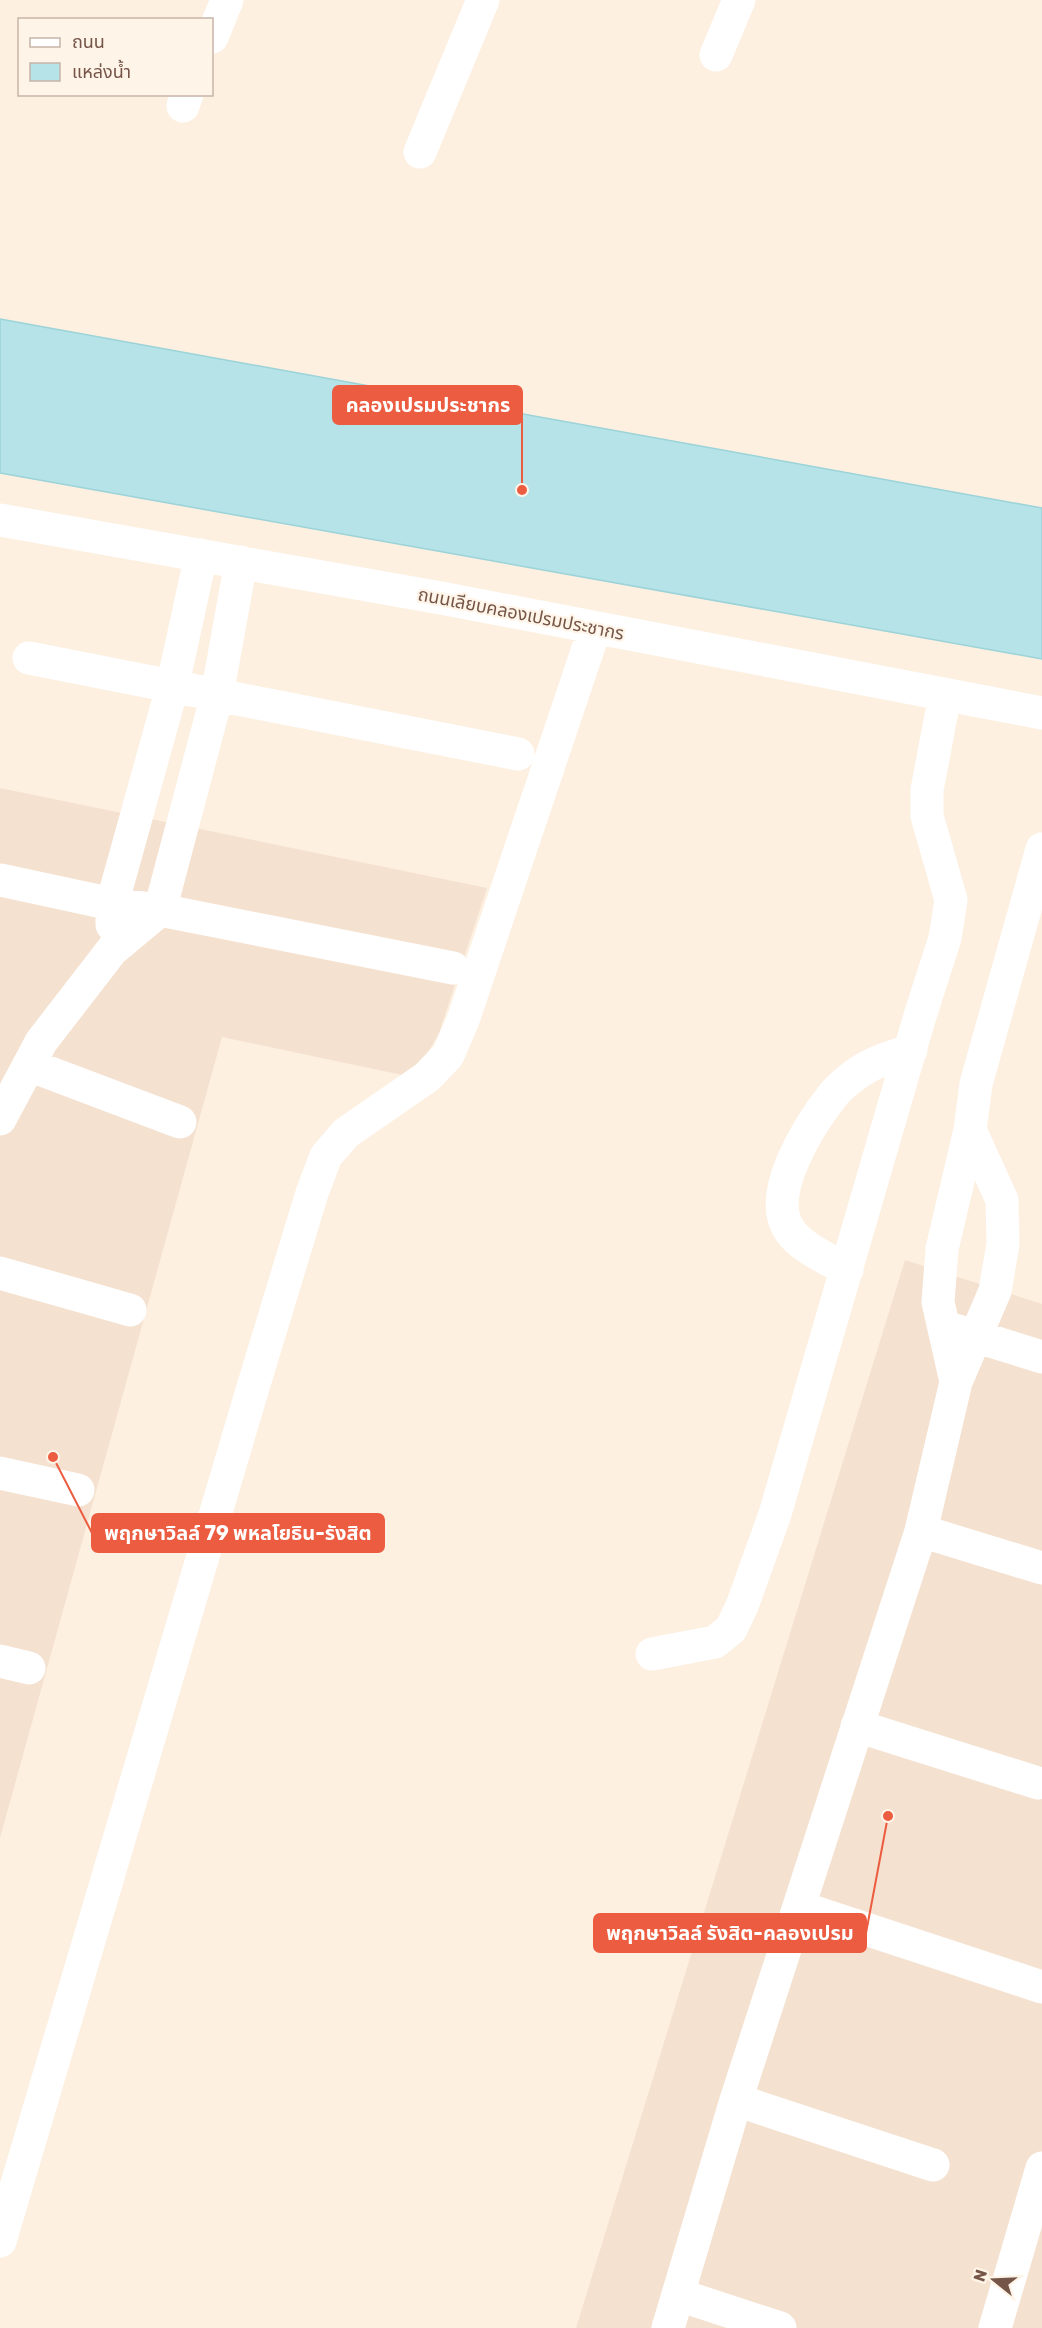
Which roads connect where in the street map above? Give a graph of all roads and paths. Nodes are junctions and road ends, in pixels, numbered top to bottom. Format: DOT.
graph roads {
  1 [pos="227,0"];
  2 [pos="483,0"];
  3 [pos="740,0"];
  4 [pos="213,35"];
  5 [pos="716,55"];
  6 [pos="420,152"];
  7 [pos="0,520"];
  8 [pos="201,555"];
  9 [pos="240,562"];
  10 [pos="595,628"];
  11 [pos="29,658"];
  12 [pos="172,688"];
  13 [pos="217,694"];
  14 [pos="945,695"];
  15 [pos="1042,713"];
  16 [pos="518,754"];
  17 [pos="1042,849"];
  18 [pos="0,880"];
  19 [pos="112,904"];
  20 [pos="160,910"];
  21 [pos="112,951"];
  22 [pos="453,968"];
  23 [pos="911,1050"];
  24 [pos="16,1075"];
  25 [pos="0,1119"];
  26 [pos="180,1122"];
  27 [pos="969,1130"];
  28 [pos="847,1270"];
  29 [pos="0,1273"];
  30 [pos="130,1310"];
  31 [pos="944,1328"];
  32 [pos="977,1336"];
  33 [pos="1042,1357"];
  34 [pos="956,1382"];
  35 [pos="0,1473"];
  36 [pos="78,1490"];
  37 [pos="921,1531"];
  38 [pos="1042,1568"];
  39 [pos="652,1654"];
  40 [pos="857,1726"];
  41 [pos="1038,1783"];
  42 [pos="799,1907"];
  43 [pos="1042,1987"];
  44 [pos="736,2100"];
  45 [pos="933,2165"];
  46 [pos="1042,2168"];
  47 [pos="0,2241"];
  48 [pos="679,2295"];
  49 [pos="668,2328"];
  50 [pos="780,2328"];
  51 [pos="995,2328"];
  1 -- 4 [label="street"];
  2 -- 6 [label="street"];
  3 -- 5 [label="street"];
  7 -- 8 [label="street, ถนนเลียบคลองเปรมประชากร"];
  8 -- 9 [label="street, ถนนเลียบคลองเปรมประชากร"];
  8 -- 12 [label="street"];
  9 -- 10 [label="street, ถนนเลียบคลองเปรมประชากร"];
  9 -- 13 [label="street"];
  10 -- 14 [label="street, ถนนเลียบคลองเปรมประชากร"];
  10 -- 47 [label="street"];
  11 -- 12 [label="street"];
  12 -- 13 [label="street"];
  12 -- 19 [label="street"];
  13 -- 16 [label="street"];
  13 -- 20 [label="street"];
  14 -- 15 [label="street, ถนนเลียบคลองเปรมประชากร"];
  14 -- 23 [label="street"];
  17 -- 27 [label="street"];
  18 -- 19 [label="street"];
  19 -- 20 [label="street"];
  19 -- 21 [label="street"];
  20 -- 21 [label="street"];
  20 -- 22 [label="street"];
  21 -- 24 [label="street"];
  23 -- 28 [label="street"];
  23 -- 28 [label="street"];
  24 -- 25 [label="street"];
  24 -- 26 [label="street"];
  27 -- 31 [label="street"];
  27 -- 32 [label="street"];
  28 -- 39 [label="street"];
  29 -- 30 [label="street"];
  31 -- 32 [label="street"];
  31 -- 34 [label="street"];
  32 -- 33 [label="street"];
  32 -- 34 [label="street"];
  34 -- 37 [label="street"];
  35 -- 36 [label="street"];
  37 -- 38 [label="street"];
  37 -- 40 [label="street"];
  40 -- 41 [label="street"];
  40 -- 42 [label="street"];
  42 -- 43 [label="street"];
  42 -- 44 [label="street"];
  44 -- 45 [label="street"];
  44 -- 48 [label="street"];
  46 -- 51 [label="street"];
  48 -- 49 [label="street"];
  48 -- 50 [label="street"];
}
